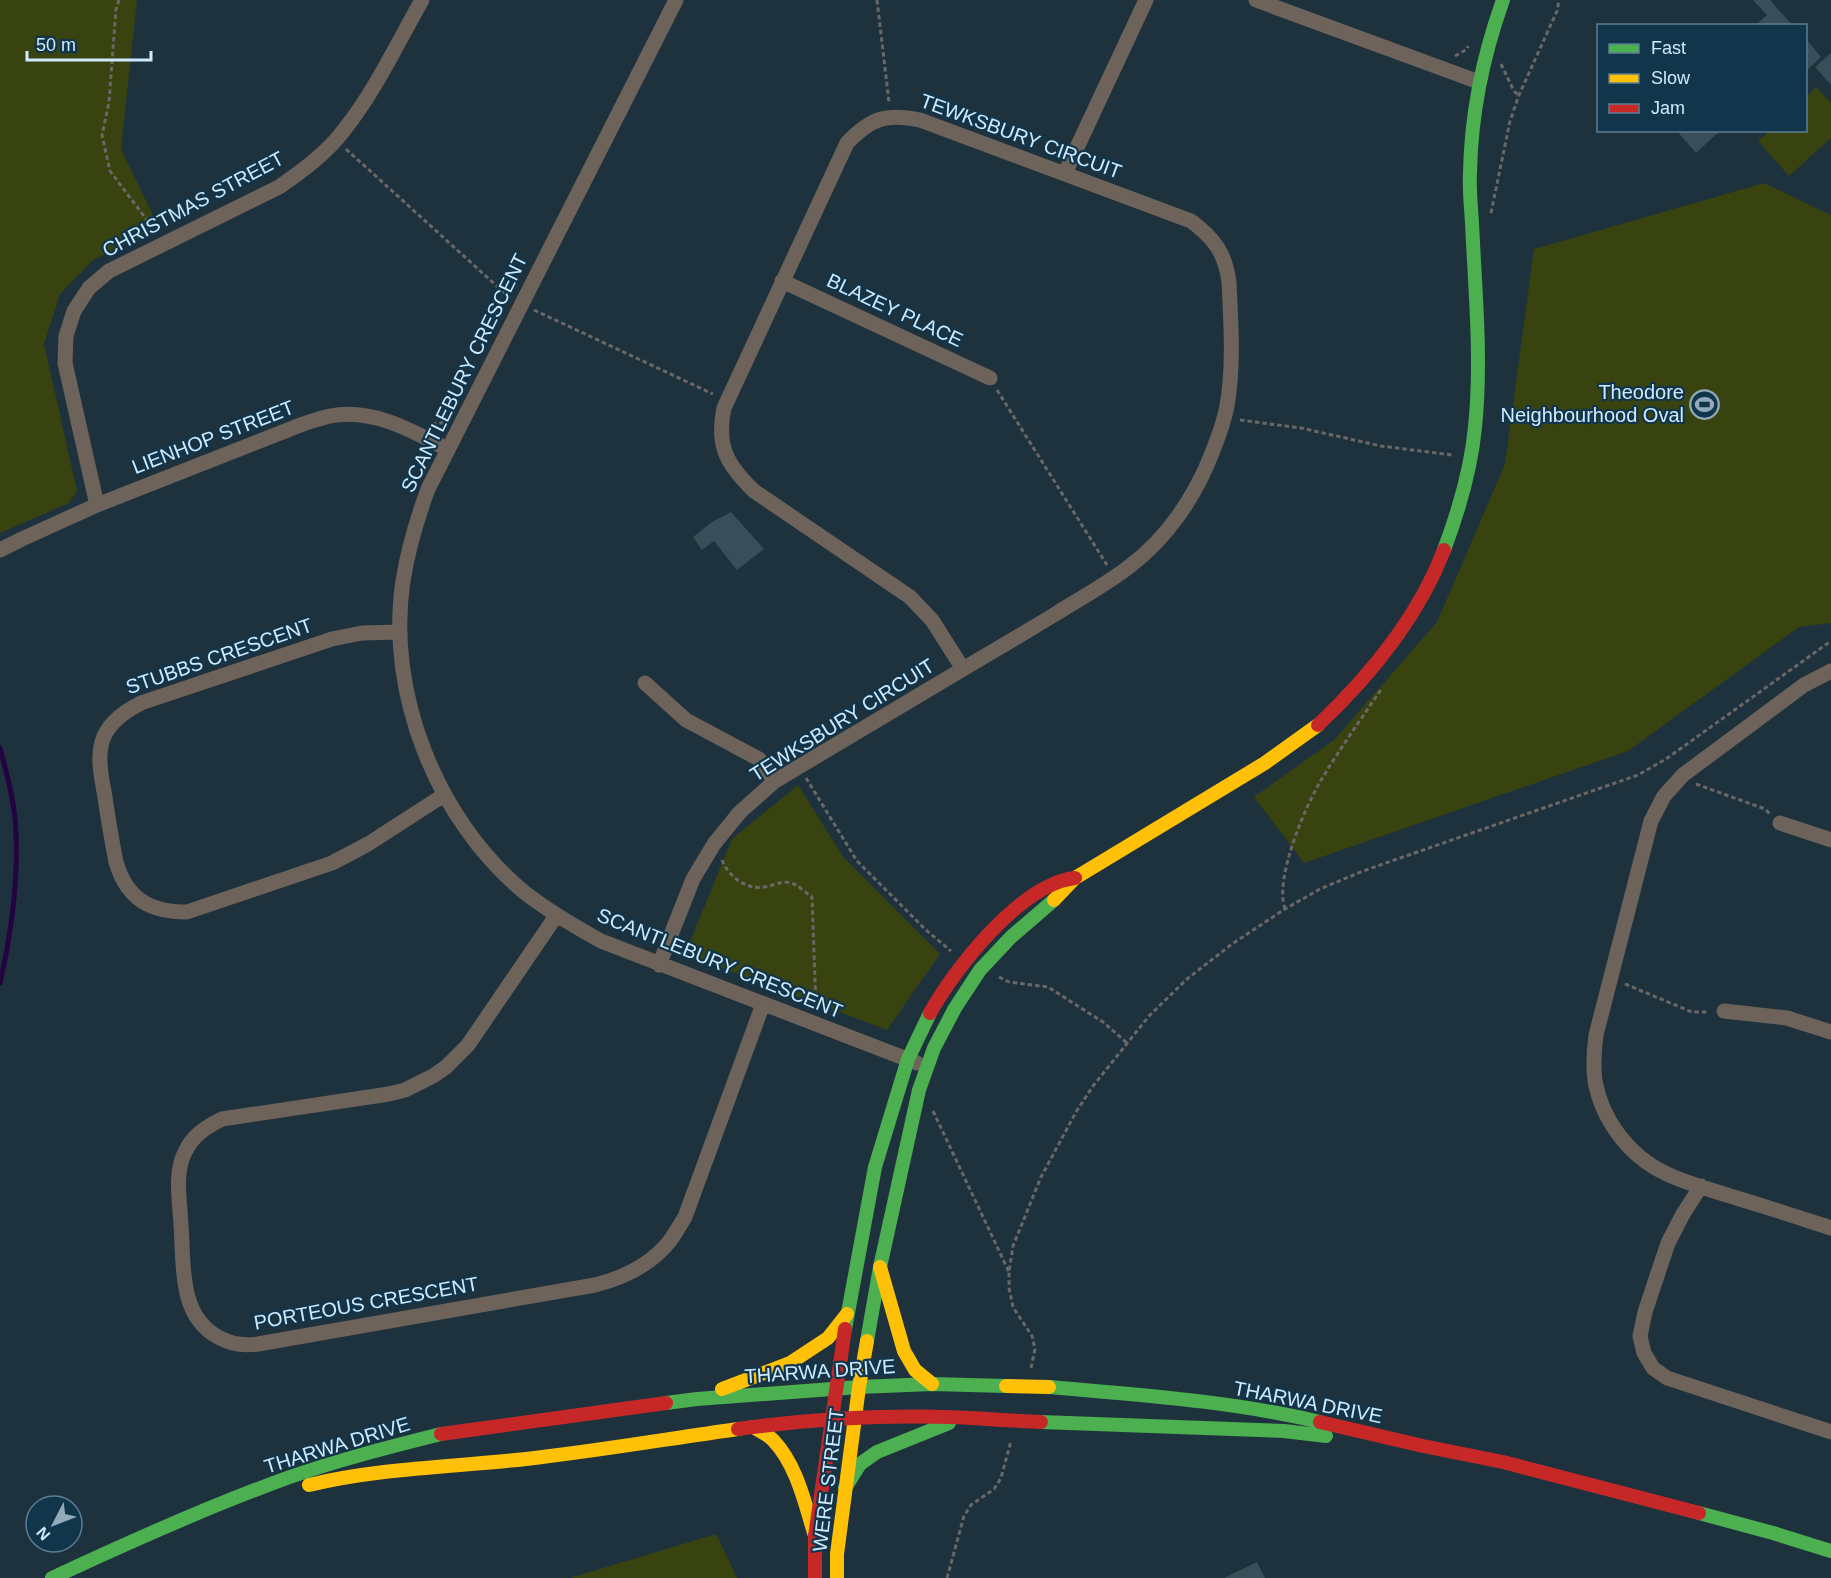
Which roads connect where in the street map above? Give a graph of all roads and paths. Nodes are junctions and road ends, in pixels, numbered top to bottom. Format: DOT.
graph roads {
  1 [pos="119,0"];
  2 [pos="422,0"];
  3 [pos="676,0"];
  4 [pos="877,0"];
  5 [pos="1146,0"];
  6 [pos="1256,0"];
  7 [pos="1503,0"];
  8 [pos="1559,0"];
  9 [pos="1467,49"];
  10 [pos="1449,57"];
  11 [pos="1499,62"];
  12 [pos="1479,82"];
  13 [pos="1519,95"];
  14 [pos="890,108"];
  15 [pos="1065,173"];
  16 [pos="1490,220"];
  17 [pos="164,244"];
  18 [pos="782,281"];
  19 [pos="990,378"];
  20 [pos="450,415"];
  21 [pos="1225,415"];
  22 [pos="423,436"];
  23 [pos="1455,447"];
  24 [pos="447,449"];
  25 [pos="1454,456"];
  26 [pos="1453,462"];
  27 [pos="97,505"];
  28 [pos="0,550"];
  29 [pos="1110,569"];
  30 [pos="400,632"];
  31 [pos="1831,641"];
  32 [pos="963,669"];
  33 [pos="1831,671"];
  34 [pos="645,683"];
  35 [pos="1384,685"];
  36 [pos="799,767"];
  37 [pos="775,781"];
  38 [pos="1690,782"];
  39 [pos="444,795"];
  40 [pos="1780,823"];
  41 [pos="1831,840"];
  42 [pos="715,842"];
  43 [pos="1075,878"];
  44 [pos="1285,909"];
  45 [pos="556,916"];
  46 [pos="970,955"];
  47 [pos="659,965"];
  48 [pos="984,967"];
  49 [pos="1620,982"];
  50 [pos="763,1004"];
  51 [pos="1724,1011"];
  52 [pos="812,1023"];
  53 [pos="1831,1032"];
  54 [pos="1127,1043"];
  55 [pos="908,1059"];
  56 [pos="926,1067"];
  57 [pos="917,1099"];
  58 [pos="1701,1186"];
  59 [pos="1831,1228"];
  60 [pos="880,1267"];
  61 [pos="1009,1272"];
  62 [pos="847,1314"];
  63 [pos="1031,1368"];
  64 [pos="932,1384"];
  65 [pos="859,1387"];
  66 [pos="836,1388"];
  67 [pos="697,1399"];
  68 [pos="855,1418"];
  69 [pos="962,1418"];
  70 [pos="831,1420"];
  71 [pos="753,1427"];
  72 [pos="1831,1432"];
  73 [pos="1013,1434"];
  74 [pos="1424,1446"];
  75 [pos="844,1488"];
  76 [pos="228,1502"];
  77 [pos="814,1536"];
  78 [pos="1831,1551"];
  79 [pos="52,1578"];
  80 [pos="815,1578"];
  81 [pos="837,1578"];
  82 [pos="947,1578"];
  1 -- 17 [label="path"];
  2 -- 17 [label="street, CHRISTMAS STREET"];
  3 -- 24 [label="street, SCANTLEBURY CRESCENT"];
  4 -- 14 [label="path"];
  5 -- 15 [label="street"];
  6 -- 12 [label="street"];
  7 -- 12 [label="main road"];
  8 -- 13 [label="path"];
  9 -- 10 [label="path"];
  11 -- 13 [label="path"];
  12 -- 43 [label="main road"];
  13 -- 16 [label="path"];
  15 -- 18 [label="street, TEWKSBURY CIRCUIT"];
  15 -- 21 [label="street, TEWKSBURY CIRCUIT"];
  17 -- 27 [label="street, CHRISTMAS STREET"];
  18 -- 19 [label="street, BLAZEY PLACE"];
  18 -- 32 [label="street, TEWKSBURY CIRCUIT"];
  19 -- 29 [label="path"];
  20 -- 22 [label="path"];
  21 -- 25 [label="path"];
  21 -- 32 [label="street, TEWKSBURY CIRCUIT"];
  22 -- 24 [label="street, LIENHOP STREET"];
  22 -- 27 [label="street, LIENHOP STREET"];
  23 -- 25 [label="path"];
  24 -- 30 [label="street, SCANTLEBURY CRESCENT"];
  25 -- 26 [label="path"];
  27 -- 28 [label="street, LIENHOP STREET"];
  30 -- 39 [label="street, SCANTLEBURY CRESCENT"];
  30 -- 39 [label="street, STUBBS CRESCENT"];
  31 -- 44 [label="path"];
  32 -- 36 [label="street, TEWKSBURY CIRCUIT"];
  33 -- 58 [label="street"];
  34 -- 37 [label="street"];
  35 -- 44 [label="path"];
  36 -- 37 [label="street, TEWKSBURY CIRCUIT"];
  36 -- 46 [label="path"];
  37 -- 42 [label="street, TEWKSBURY CIRCUIT"];
  38 -- 40 [label="path"];
  39 -- 45 [label="street, SCANTLEBURY CRESCENT"];
  40 -- 41 [label="street"];
  42 -- 47 [label="street, TEWKSBURY CIRCUIT"];
  42 -- 52 [label="path"];
  43 -- 46 [label="main road, WERE STREET"];
  43 -- 48 [label="main road, WERE STREET"];
  44 -- 54 [label="path"];
  45 -- 47 [label="street, SCANTLEBURY CRESCENT"];
  45 -- 50 [label="street, PORTEOUS CRESCENT"];
  46 -- 55 [label="main road, WERE STREET"];
  47 -- 50 [label="street, SCANTLEBURY CRESCENT"];
  48 -- 54 [label="path"];
  48 -- 56 [label="main road, WERE STREET"];
  49 -- 51 [label="path"];
  50 -- 52 [label="street, SCANTLEBURY CRESCENT"];
  51 -- 53 [label="street"];
  52 -- 55 [label="street, SCANTLEBURY CRESCENT"];
  54 -- 61 [label="path"];
  55 -- 56 [label="street, SCANTLEBURY CRESCENT"];
  55 -- 62 [label="main road, WERE STREET"];
  56 -- 57 [label="main road, WERE STREET"];
  57 -- 60 [label="main road, WERE STREET"];
  57 -- 61 [label="path"];
  58 -- 59 [label="street"];
  58 -- 72 [label="street"];
  60 -- 64 [label="main road"];
  60 -- 65 [label="main road, WERE STREET"];
  61 -- 63 [label="path"];
  62 -- 66 [label="main road, WERE STREET"];
  62 -- 67 [label="main road"];
  64 -- 65 [label="main road, THARWA DRIVE"];
  64 -- 74 [label="main road, THARWA DRIVE, bridge"];
  65 -- 66 [label="main road, THARWA DRIVE"];
  65 -- 68 [label="main road, WERE STREET"];
  66 -- 67 [label="main road, THARWA DRIVE"];
  66 -- 70 [label="main road, WERE STREET"];
  67 -- 76 [label="main road, THARWA DRIVE"];
  68 -- 69 [label="main road, THARWA DRIVE"];
  68 -- 70 [label="main road, THARWA DRIVE"];
  68 -- 75 [label="main road, WERE STREET"];
  69 -- 74 [label="main road, THARWA DRIVE, bridge"];
  69 -- 75 [label="main road"];
  70 -- 71 [label="main road, THARWA DRIVE"];
  70 -- 77 [label="main road, WERE STREET"];
  71 -- 76 [label="main road, THARWA DRIVE"];
  71 -- 77 [label="main road"];
  73 -- 82 [label="path"];
  74 -- 78 [label="main road, THARWA DRIVE"];
  75 -- 81 [label="main road, WERE STREET"];
  76 -- 79 [label="main road, THARWA DRIVE"];
  77 -- 80 [label="main road, WERE STREET"];
}
